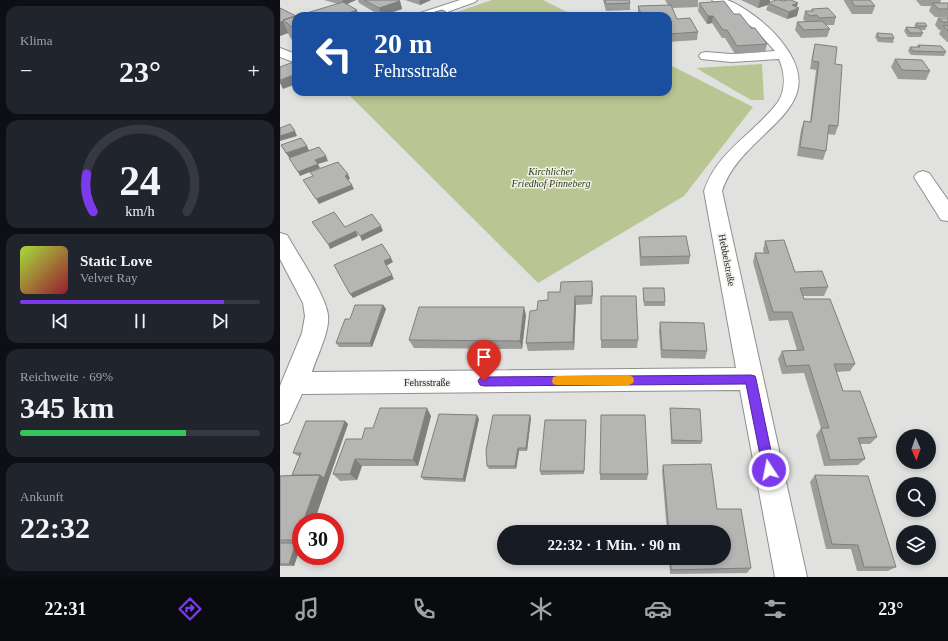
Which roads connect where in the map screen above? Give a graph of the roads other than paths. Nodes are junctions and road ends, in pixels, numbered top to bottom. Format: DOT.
graph roads {
  1 [pos="472,0"];
  2 [pos="718,0"];
  3 [pos="436,12"];
  4 [pos="280,52"];
  5 [pos="784,55"];
  6 [pos="706,56"];
  7 [pos="292,57"];
  8 [pos="292,60"];
  9 [pos="280,64"];
  10 [pos="923,177"];
  11 [pos="948,215"];
  12 [pos="280,240"];
  13 [pos="751,379"];
  14 [pos="295,383"];
  15 [pos="280,413"];
  16 [pos="791,577"];
  1 -- 3 [label="street"];
  2 -- 5 [label="street, Hebbelstraße"];
  4 -- 7 [label="street"];
  5 -- 6 [label="street"];
  5 -- 13 [label="street, Hebbelstraße"];
  8 -- 9 [label="street"];
  10 -- 11 [label="street"];
  12 -- 14 [label="street"];
  13 -- 14 [label="street, Fehrsstraße"];
  13 -- 16 [label="street, Hebbelstraße"];
  14 -- 15 [label="street"];
}
